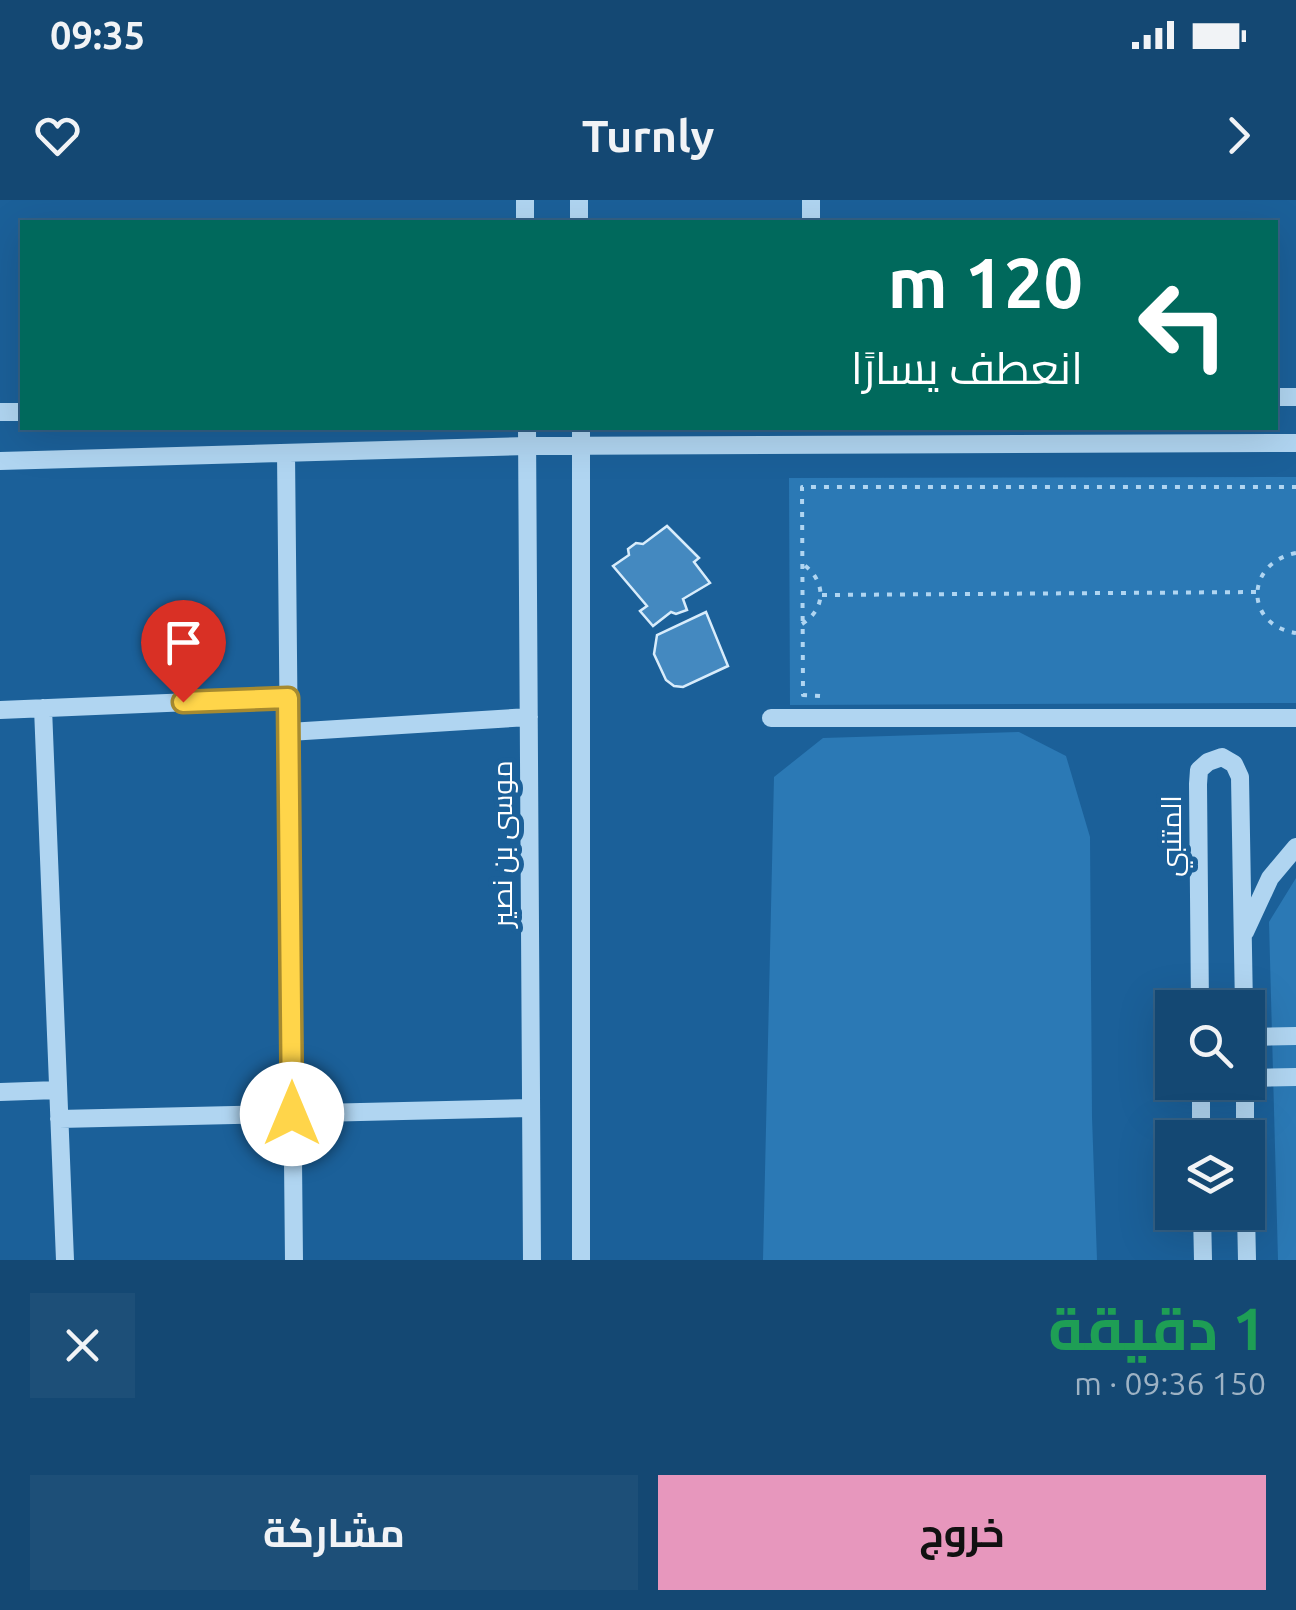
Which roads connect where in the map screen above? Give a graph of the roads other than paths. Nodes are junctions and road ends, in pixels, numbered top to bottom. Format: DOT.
graph roads {
  1 [pos="527,437"];
  2 [pos="581,437"];
  3 [pos="1296,442"];
  4 [pos="286,453"];
  5 [pos="0,462"];
  6 [pos="288,698"];
  7 [pos="43,708"];
  8 [pos="0,710"];
  9 [pos="528,717"];
  10 [pos="772,718"];
  11 [pos="1296,718"];
  12 [pos="288,732"];
  13 [pos="1296,847"];
  14 [pos="1242,936"];
  15 [pos="1200,990"];
  16 [pos="1244,990"];
  17 [pos="1296,1036"];
  18 [pos="1265,1037"];
  19 [pos="1296,1078"];
  20 [pos="1265,1079"];
  21 [pos="58,1090"];
  22 [pos="0,1092"];
  23 [pos="531,1108"];
  24 [pos="292,1114"];
  25 [pos="59,1120"];
  26 [pos="1203,1230"];
  27 [pos="1246,1230"];
  28 [pos="64,1260"];
  29 [pos="294,1260"];
  30 [pos="532,1260"];
  31 [pos="580,1260"];
  32 [pos="1204,1260"];
  33 [pos="1247,1260"];
  1 -- 2 [label="street"];
  1 -- 4 [label="street"];
  1 -- 9 [label="street, موسى بن نصير"];
  2 -- 3 [label="street"];
  2 -- 31 [label="street"];
  4 -- 5 [label="street"];
  4 -- 6 [label="street"];
  6 -- 7 [label="street"];
  6 -- 12 [label="street"];
  7 -- 8 [label="street"];
  7 -- 21 [label="street"];
  9 -- 12 [label="street"];
  9 -- 23 [label="street, موسى بن نصير"];
  10 -- 11 [label="street"];
  12 -- 24 [label="street"];
  13 -- 14 [label="street"];
  14 -- 15 [label="street, المتنبي"];
  14 -- 16 [label="street, المتنبي"];
  17 -- 18 [label="street"];
  19 -- 20 [label="street"];
  21 -- 22 [label="street"];
  21 -- 25 [label="street"];
  23 -- 24 [label="street"];
  23 -- 30 [label="street, موسى بن نصير"];
  24 -- 25 [label="street"];
  24 -- 29 [label="street"];
  25 -- 28 [label="street"];
  26 -- 32 [label="street"];
  27 -- 33 [label="street"];
}
